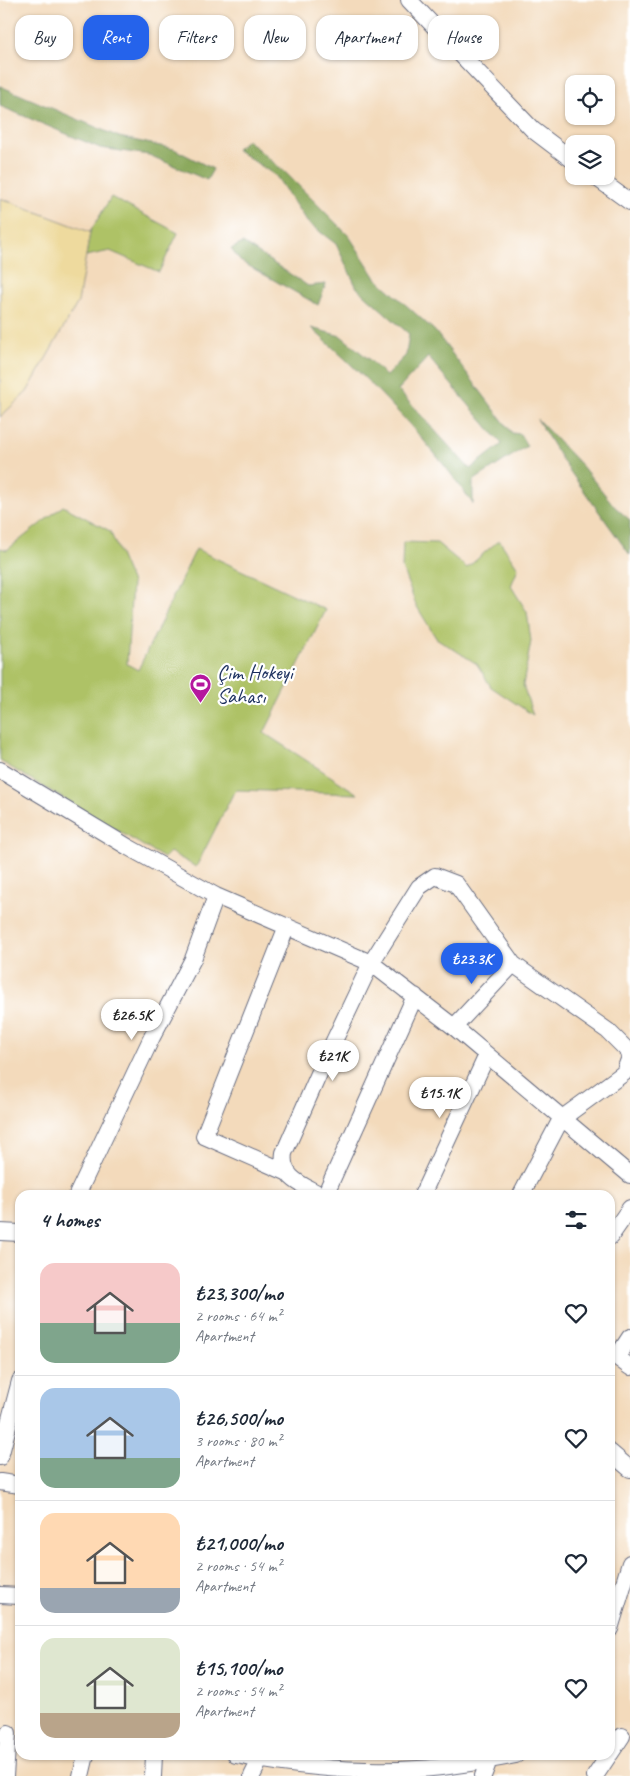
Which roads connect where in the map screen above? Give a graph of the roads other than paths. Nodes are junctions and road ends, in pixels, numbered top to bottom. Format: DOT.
graph roads {
  1 [pos="409,0"];
  2 [pos="565,155"];
  3 [pos="606,185"];
  4 [pos="630,202"];
  5 [pos="0,770"];
  6 [pos="216,896"];
  7 [pos="287,926"];
  8 [pos="372,963"];
  9 [pos="512,964"];
  10 [pos="415,996"];
  11 [pos="454,1027"];
  12 [pos="630,1053"];
  13 [pos="487,1055"];
  14 [pos="630,1057"];
  15 [pos="561,1119"];
  16 [pos="286,1172"];
  17 [pos="630,1175"];
  18 [pos="79,1190"];
  19 [pos="314,1190"];
  20 [pos="325,1190"];
  21 [pos="424,1190"];
  22 [pos="524,1190"];
  23 [pos="630,1208"];
  24 [pos="615,1230"];
  25 [pos="0,1232"];
  26 [pos="15,1233"];
  27 [pos="630,1337"];
  28 [pos="615,1352"];
  29 [pos="615,1356"];
  30 [pos="630,1367"];
  31 [pos="15,1391"];
  32 [pos="6,1410"];
  33 [pos="615,1456"];
  34 [pos="0,1457"];
  35 [pos="630,1468"];
  36 [pos="0,1482"];
  37 [pos="15,1484"];
  38 [pos="630,1562"];
  39 [pos="0,1595"];
  40 [pos="15,1596"];
  41 [pos="615,1612"];
  42 [pos="9,1733"];
  43 [pos="85,1760"];
  44 [pos="154,1760"];
  45 [pos="260,1760"];
  46 [pos="449,1760"];
  47 [pos="489,1760"];
  48 [pos="606,1760"];
  49 [pos="422,1762"];
  50 [pos="303,1766"];
  51 [pos="361,1767"];
  52 [pos="5,1776"];
  53 [pos="82,1776"];
  54 [pos="153,1776"];
  55 [pos="252,1776"];
  56 [pos="483,1776"];
  57 [pos="595,1776"];
  1 -- 2 [label="street"];
  3 -- 4 [label="street"];
  5 -- 6 [label="street"];
  6 -- 7 [label="street"];
  6 -- 18 [label="street"];
  7 -- 8 [label="street"];
  7 -- 16 [label="street"];
  8 -- 9 [label="street"];
  8 -- 10 [label="street"];
  8 -- 16 [label="street"];
  9 -- 11 [label="street"];
  9 -- 12 [label="street"];
  10 -- 11 [label="street"];
  10 -- 20 [label="street"];
  11 -- 13 [label="street"];
  13 -- 15 [label="street"];
  13 -- 21 [label="street"];
  14 -- 15 [label="street"];
  15 -- 17 [label="street"];
  15 -- 22 [label="street"];
  16 -- 19 [label="street"];
  23 -- 24 [label="street"];
  25 -- 26 [label="street"];
  27 -- 28 [label="street"];
  29 -- 30 [label="street"];
  31 -- 32 [label="street"];
  32 -- 34 [label="street"];
  33 -- 35 [label="street"];
  36 -- 37 [label="street"];
  38 -- 41 [label="street"];
  39 -- 40 [label="street"];
  42 -- 52 [label="street"];
  43 -- 53 [label="street"];
  44 -- 54 [label="street"];
  45 -- 50 [label="street"];
  45 -- 55 [label="street"];
  46 -- 49 [label="street"];
  47 -- 56 [label="street"];
  48 -- 57 [label="street"];
  49 -- 51 [label="street"];
  50 -- 51 [label="street"];
}
